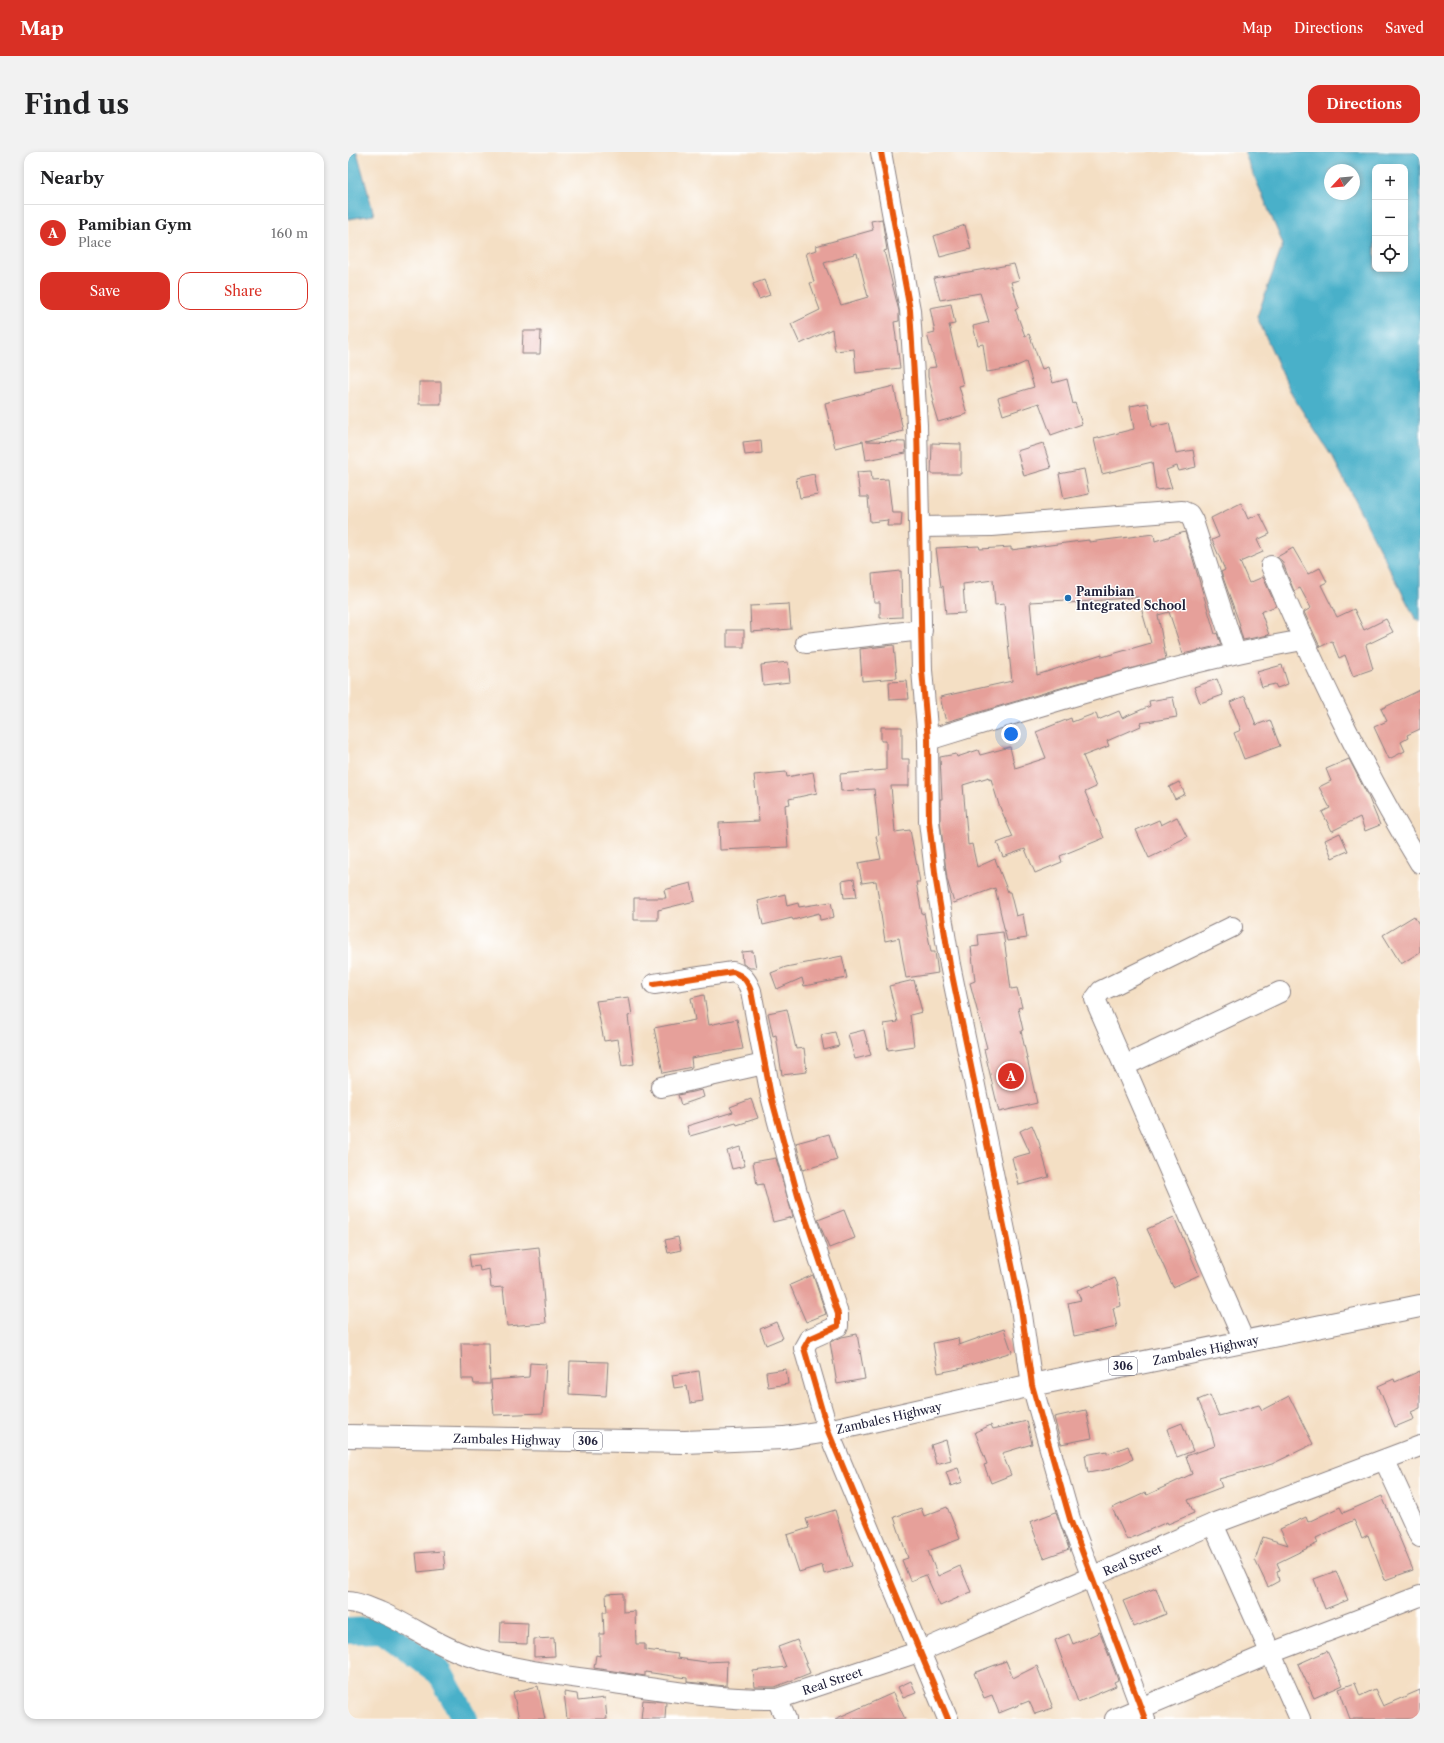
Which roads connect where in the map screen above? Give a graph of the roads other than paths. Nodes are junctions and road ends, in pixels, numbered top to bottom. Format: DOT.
graph roads {
  1 [pos="881,152"];
  2 [pos="920,527"];
  3 [pos="1271,566"];
  4 [pos="922,630"];
  5 [pos="1303,640"];
  6 [pos="806,643"];
  7 [pos="1235,652"];
  8 [pos="928,740"];
  9 [pos="1420,863"];
  10 [pos="1232,927"];
  11 [pos="654,984"];
  12 [pos="1280,992"];
  13 [pos="764,1064"];
  14 [pos="1124,1066"];
  15 [pos="661,1087"];
  16 [pos="1420,1306"];
  17 [pos="1244,1341"];
  18 [pos="1032,1385"];
  19 [pos="828,1431"];
  20 [pos="348,1436"];
  21 [pos="1420,1446"];
  22 [pos="1385,1461"];
  23 [pos="1214,1524"];
  24 [pos="1420,1537"];
  25 [pos="1091,1576"];
  26 [pos="1420,1596"];
  27 [pos="348,1602"];
  28 [pos="921,1651"];
  29 [pos="1271,1653"];
  30 [pos="777,1699"];
  31 [pos="1143,1714"];
  32 [pos="786,1719"];
  33 [pos="948,1719"];
  34 [pos="1115,1719"];
  35 [pos="1300,1719"];
  1 -- 2 [label="street"];
  2 -- 4 [label="street"];
  2 -- 7 [label="street"];
  3 -- 5 [label="street"];
  4 -- 6 [label="street"];
  4 -- 8 [label="street"];
  5 -- 7 [label="street"];
  5 -- 9 [label="street"];
  7 -- 8 [label="street"];
  8 -- 18 [label="street"];
  10 -- 14 [label="street"];
  11 -- 13 [label="street"];
  12 -- 14 [label="street"];
  13 -- 15 [label="street"];
  13 -- 19 [label="street"];
  14 -- 17 [label="street"];
  16 -- 17 [label="main road, Zambales Highway / 306"];
  17 -- 18 [label="main road, Zambales Highway / 306"];
  18 -- 19 [label="main road, Zambales Highway / 306"];
  18 -- 25 [label="street"];
  19 -- 20 [label="main road, Zambales Highway / 306"];
  19 -- 28 [label="street"];
  21 -- 22 [label="street, Real Street"];
  22 -- 23 [label="street, Real Street"];
  22 -- 24 [label="street"];
  23 -- 25 [label="street, Real Street"];
  23 -- 29 [label="street"];
  25 -- 28 [label="street, Real Street"];
  25 -- 31 [label="street"];
  26 -- 29 [label="street"];
  27 -- 30 [label="street, Real Street"];
  28 -- 30 [label="street, Real Street"];
  28 -- 33 [label="street"];
  29 -- 31 [label="street"];
  29 -- 35 [label="street"];
  30 -- 32 [label="street"];
  31 -- 34 [label="street"];
}
